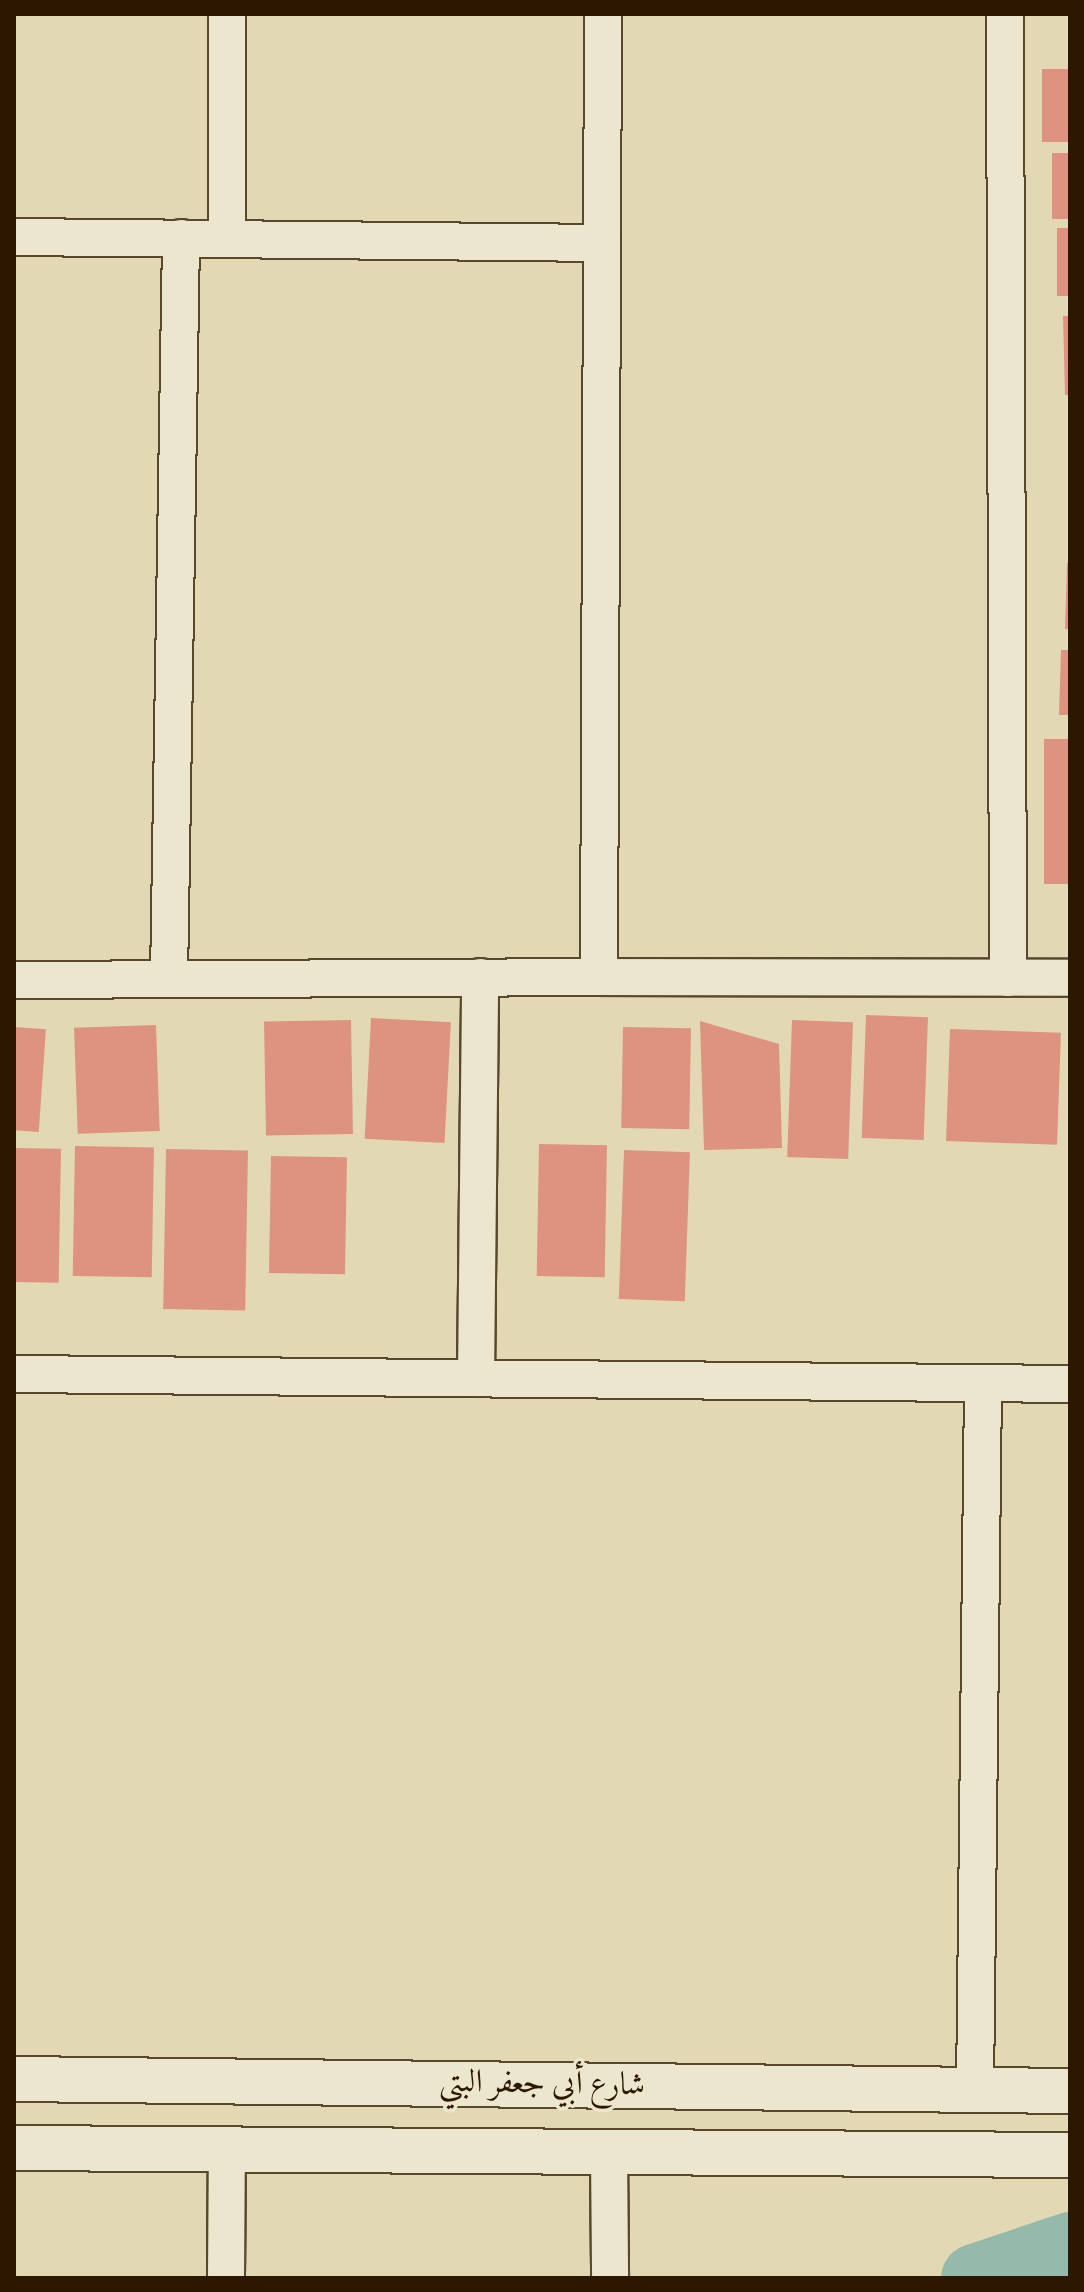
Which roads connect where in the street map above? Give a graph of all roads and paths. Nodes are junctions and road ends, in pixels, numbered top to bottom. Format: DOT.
graph roads {
  1 [pos="227,14"];
  2 [pos="603,14"];
  3 [pos="1005,14"];
  4 [pos="14,237"];
  5 [pos="181,238"];
  6 [pos="227,239"];
  7 [pos="602,243"];
  8 [pos="480,977"];
  9 [pos="599,977"];
  10 [pos="1008,978"];
  11 [pos="1070,978"];
  12 [pos="169,979"];
  13 [pos="14,980"];
  14 [pos="14,1374"];
  15 [pos="476,1378"];
  16 [pos="983,1383"];
  17 [pos="1070,1384"];
  18 [pos="14,2079"];
  19 [pos="975,2090"];
  20 [pos="1070,2091"];
  21 [pos="14,2148"];
  22 [pos="227,2150"];
  23 [pos="609,2152"];
  24 [pos="1070,2155"];
  25 [pos="226,2278"];
  26 [pos="610,2278"];
  1 -- 6 [label="street"];
  2 -- 7 [label="street"];
  3 -- 10 [label="street"];
  4 -- 5 [label="street"];
  5 -- 6 [label="street"];
  5 -- 12 [label="street"];
  6 -- 7 [label="street"];
  7 -- 9 [label="street"];
  8 -- 9 [label="street"];
  8 -- 12 [label="street"];
  8 -- 15 [label="street"];
  9 -- 10 [label="street"];
  10 -- 11 [label="street"];
  12 -- 13 [label="street"];
  14 -- 15 [label="street"];
  15 -- 16 [label="street"];
  16 -- 17 [label="street"];
  16 -- 19 [label="street"];
  18 -- 19 [label="street, شارع أبي جعفر البتي"];
  19 -- 20 [label="street, شارع أبي جعفر البتي"];
  21 -- 22 [label="street, شارع أبي جعفر البتي"];
  22 -- 23 [label="street, شارع أبي جعفر البتي"];
  22 -- 25 [label="street"];
  23 -- 24 [label="street, شارع أبي جعفر البتي"];
  23 -- 26 [label="street"];
}
